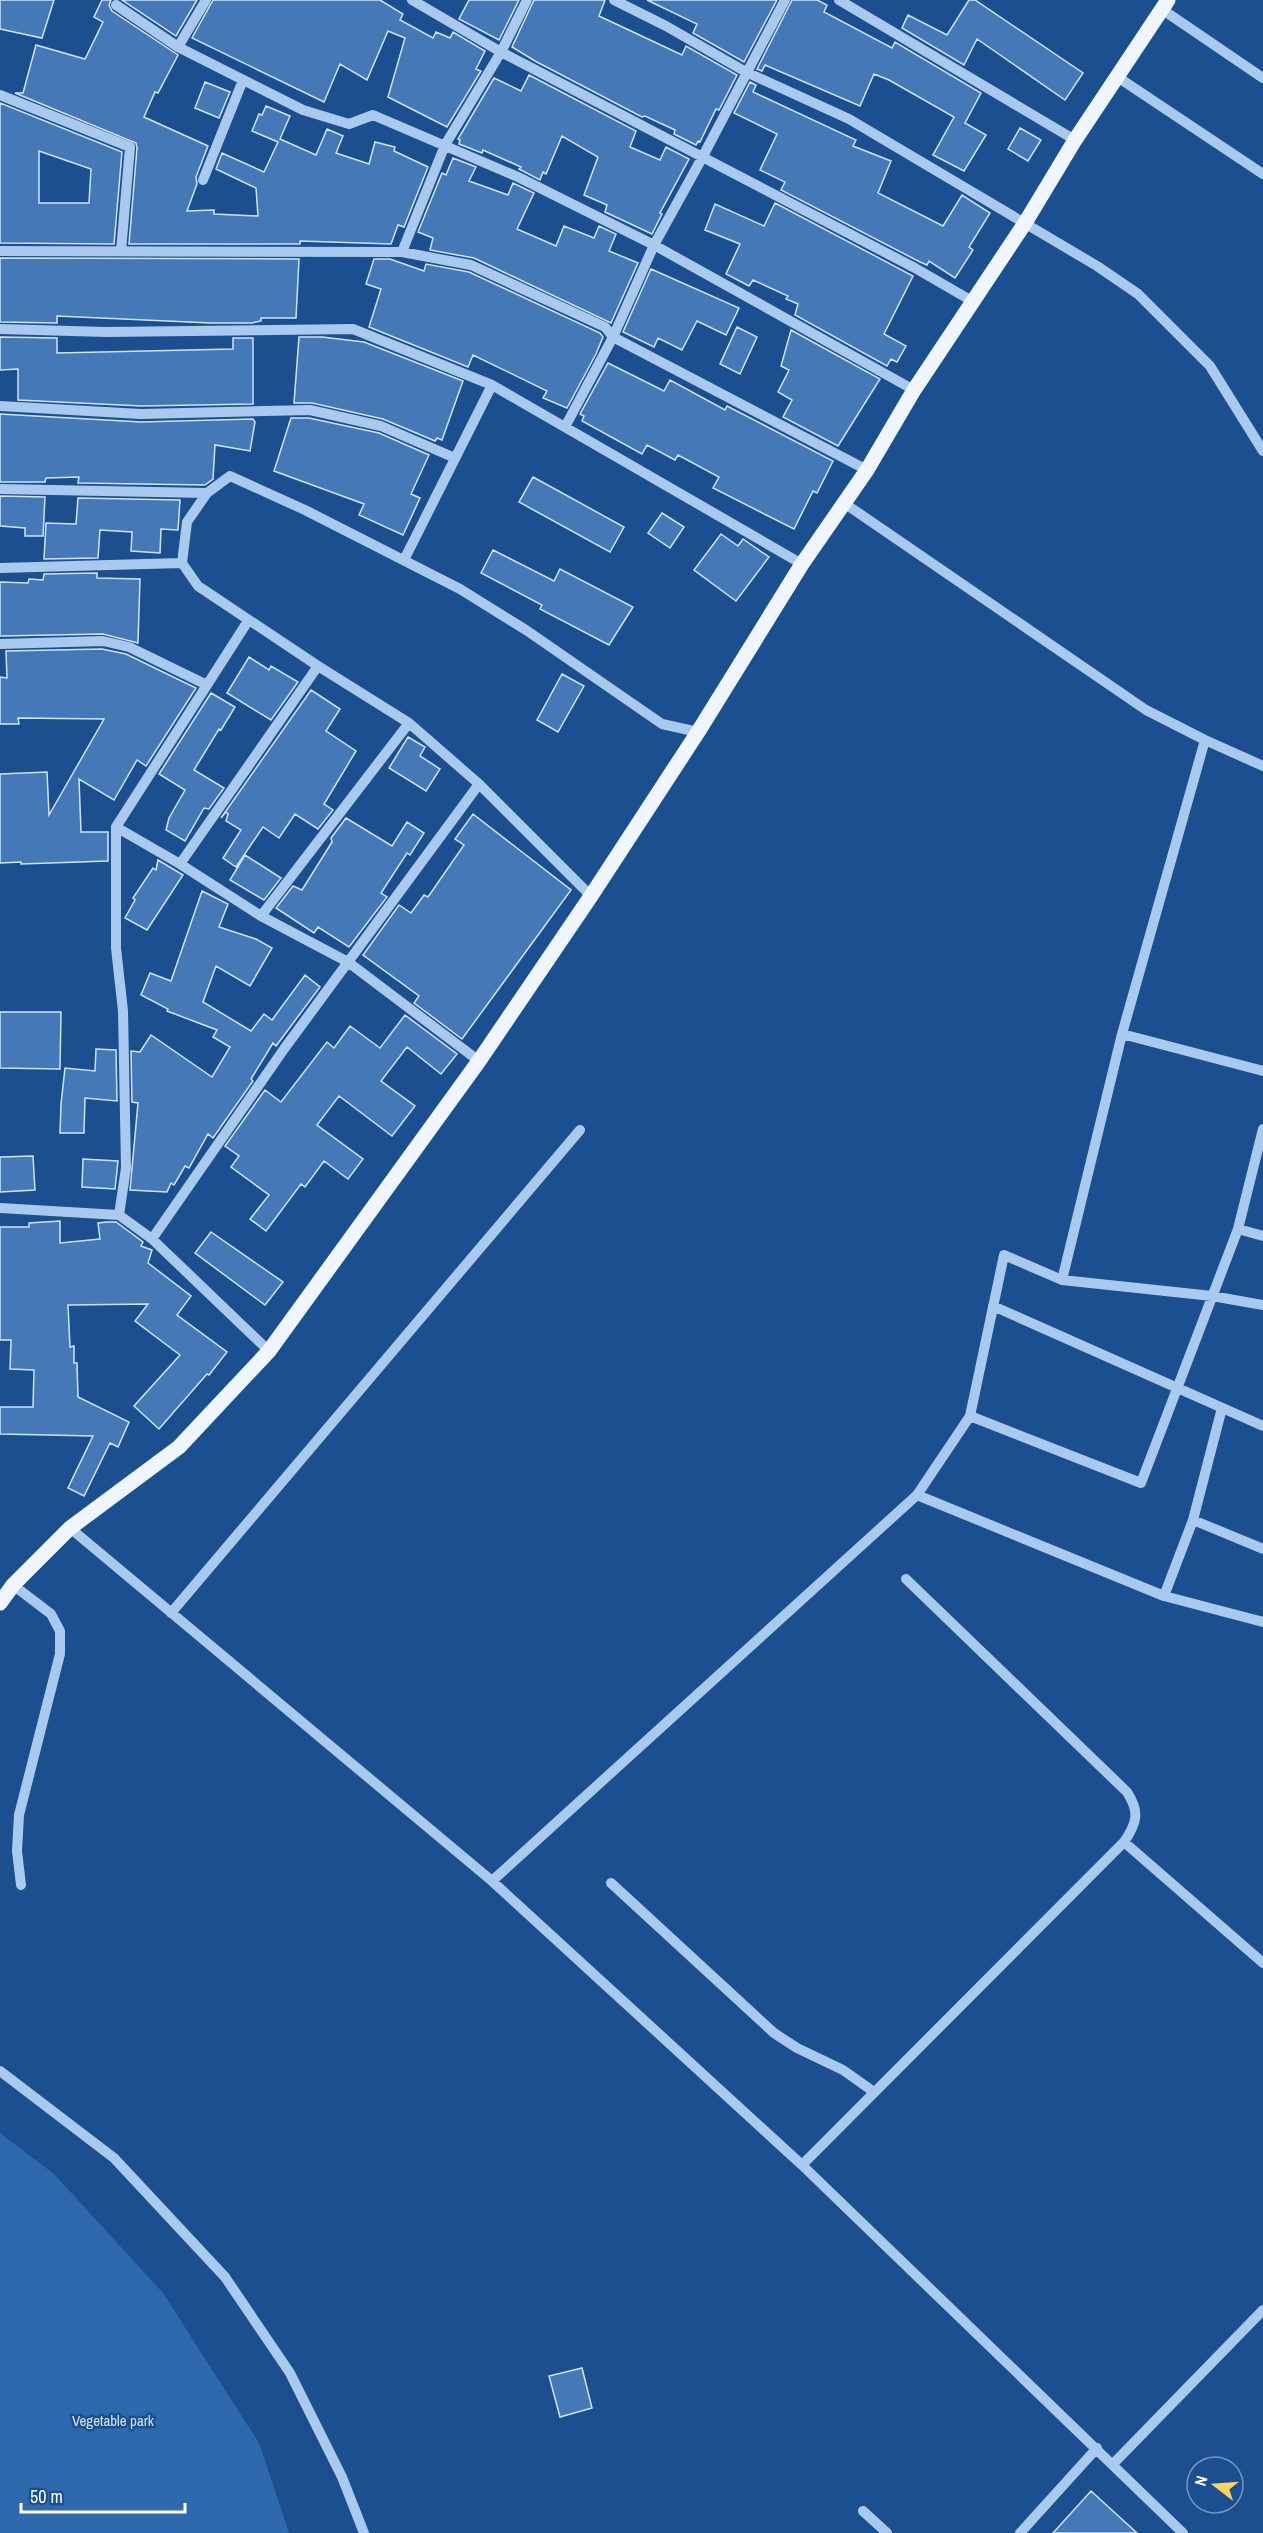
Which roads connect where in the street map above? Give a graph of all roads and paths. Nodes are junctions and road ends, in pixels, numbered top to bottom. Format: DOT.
graph roads {
  1 [pos="206,0"];
  2 [pos="412,0"];
  3 [pos="527,0"];
  4 [pos="614,0"];
  5 [pos="785,0"];
  6 [pos="839,0"];
  7 [pos="114,2"];
  8 [pos="1166,5"];
  9 [pos="178,47"];
  10 [pos="501,52"];
  11 [pos="746,72"];
  12 [pos="1119,78"];
  13 [pos="1263,78"];
  14 [pos="243,80"];
  15 [pos="0,95"];
  16 [pos="1075,140"];
  17 [pos="445,145"];
  18 [pos="702,158"];
  19 [pos="1263,174"];
  20 [pos="203,180"];
  21 [pos="1025,223"];
  22 [pos="654,245"];
  23 [pos="0,251"];
  24 [pos="121,251"];
  25 [pos="402,252"];
  26 [pos="972,301"];
  27 [pos="0,329"];
  28 [pos="613,337"];
  29 [pos="492,385"];
  30 [pos="914,390"];
  31 [pos="0,406"];
  32 [pos="565,427"];
  33 [pos="1263,451"];
  34 [pos="455,458"];
  35 [pos="867,470"];
  36 [pos="0,489"];
  37 [pos="207,492"];
  38 [pos="844,503"];
  39 [pos="404,560"];
  40 [pos="183,563"];
  41 [pos="802,564"];
  42 [pos="0,568"];
  43 [pos="248,621"];
  44 [pos="0,644"];
  45 [pos="318,666"];
  46 [pos="207,685"];
  47 [pos="409,723"];
  48 [pos="698,732"];
  49 [pos="1205,740"];
  50 [pos="1263,766"];
  51 [pos="479,784"];
  52 [pos="116,827"];
  53 [pos="180,864"];
  54 [pos="591,896"];
  55 [pos="261,916"];
  56 [pos="348,962"];
  57 [pos="1122,1034"];
  58 [pos="479,1062"];
  59 [pos="1263,1071"];
  60 [pos="1263,1129"];
  61 [pos="580,1130"];
  62 [pos="0,1208"];
  63 [pos="119,1215"];
  64 [pos="1238,1229"];
  65 [pos="1263,1236"];
  66 [pos="152,1239"];
  67 [pos="1062,1280"];
  68 [pos="1212,1296"];
  69 [pos="1263,1305"];
  70 [pos="993,1306"];
  71 [pos="269,1351"];
  72 [pos="1177,1388"];
  73 [pos="1222,1408"];
  74 [pos="970,1416"];
  75 [pos="1263,1426"];
  76 [pos="917,1496"];
  77 [pos="1193,1520"];
  78 [pos="70,1528"];
  79 [pos="1263,1549"];
  80 [pos="906,1579"];
  81 [pos="14,1586"];
  82 [pos="1164,1596"];
  83 [pos="0,1603"];
  84 [pos="171,1613"];
  85 [pos="1263,1622"];
  86 [pos="1124,1842"];
  87 [pos="492,1881"];
  88 [pos="611,1883"];
  89 [pos="21,1885"];
  90 [pos="1263,1963"];
  91 [pos="0,2072"];
  92 [pos="874,2092"];
  93 [pos="802,2165"];
  94 [pos="1263,2310"];
  95 [pos="1097,2448"];
  96 [pos="1113,2464"];
  97 [pos="863,2511"];
  98 [pos="364,2533"];
  99 [pos="887,2533"];
  100 [pos="1020,2533"];
  101 [pos="1183,2533"];
  1 -- 9 [label="street"];
  2 -- 10 [label="street"];
  3 -- 10 [label="street"];
  4 -- 11 [label="street"];
  5 -- 11 [label="street"];
  6 -- 16 [label="street"];
  7 -- 9 [label="street"];
  8 -- 12 [label="main road"];
  8 -- 13 [label="street"];
  9 -- 14 [label="street"];
  10 -- 17 [label="street"];
  10 -- 18 [label="street"];
  11 -- 18 [label="street"];
  11 -- 21 [label="street"];
  12 -- 16 [label="main road"];
  12 -- 19 [label="street"];
  14 -- 17 [label="street"];
  14 -- 20 [label="street"];
  15 -- 24 [label="street"];
  16 -- 21 [label="main road"];
  17 -- 22 [label="street"];
  17 -- 25 [label="street"];
  18 -- 22 [label="street"];
  18 -- 26 [label="street"];
  21 -- 26 [label="main road"];
  21 -- 33 [label="street"];
  22 -- 28 [label="street"];
  22 -- 30 [label="street"];
  23 -- 24 [label="street"];
  24 -- 25 [label="street"];
  25 -- 28 [label="street"];
  26 -- 30 [label="main road"];
  27 -- 29 [label="street"];
  28 -- 32 [label="street"];
  28 -- 35 [label="street"];
  29 -- 32 [label="street"];
  29 -- 34 [label="street"];
  30 -- 35 [label="main road"];
  31 -- 34 [label="street"];
  32 -- 41 [label="street"];
  34 -- 39 [label="street"];
  35 -- 38 [label="main road"];
  36 -- 37 [label="street"];
  37 -- 39 [label="street"];
  37 -- 40 [label="street"];
  38 -- 41 [label="main road"];
  38 -- 49 [label="street"];
  39 -- 48 [label="street"];
  40 -- 42 [label="street"];
  40 -- 43 [label="street"];
  41 -- 48 [label="main road"];
  43 -- 45 [label="street"];
  43 -- 46 [label="street"];
  44 -- 46 [label="street"];
  45 -- 47 [label="street"];
  45 -- 53 [label="street"];
  46 -- 52 [label="street"];
  47 -- 51 [label="street"];
  47 -- 55 [label="street"];
  48 -- 54 [label="main road"];
  49 -- 50 [label="street"];
  49 -- 57 [label="street"];
  51 -- 54 [label="street"];
  51 -- 56 [label="street"];
  52 -- 53 [label="street"];
  52 -- 63 [label="street"];
  53 -- 55 [label="street"];
  54 -- 58 [label="main road"];
  55 -- 56 [label="street"];
  56 -- 58 [label="street"];
  56 -- 66 [label="street"];
  57 -- 59 [label="street"];
  57 -- 67 [label="street"];
  58 -- 71 [label="main road"];
  60 -- 64 [label="street"];
  61 -- 84 [label="street"];
  62 -- 63 [label="street"];
  63 -- 66 [label="street"];
  64 -- 65 [label="street"];
  64 -- 68 [label="street"];
  66 -- 71 [label="street"];
  67 -- 68 [label="street"];
  67 -- 70 [label="street"];
  68 -- 69 [label="street"];
  68 -- 72 [label="street"];
  70 -- 72 [label="street"];
  70 -- 74 [label="street"];
  71 -- 78 [label="main road"];
  72 -- 73 [label="street"];
  72 -- 74 [label="street"];
  73 -- 75 [label="street"];
  73 -- 77 [label="street"];
  74 -- 76 [label="street"];
  76 -- 82 [label="street"];
  76 -- 87 [label="street"];
  77 -- 79 [label="street"];
  77 -- 82 [label="street"];
  78 -- 81 [label="main road"];
  78 -- 84 [label="street"];
  80 -- 86 [label="street"];
  81 -- 83 [label="main road"];
  81 -- 89 [label="street"];
  82 -- 85 [label="street"];
  84 -- 87 [label="street"];
  86 -- 90 [label="street"];
  86 -- 92 [label="street"];
  87 -- 93 [label="street"];
  88 -- 92 [label="street"];
  91 -- 98 [label="street"];
  92 -- 93 [label="street"];
  93 -- 95 [label="street"];
  94 -- 96 [label="street"];
  95 -- 96 [label="street"];
  95 -- 100 [label="street"];
  96 -- 101 [label="street"];
  97 -- 99 [label="street"];
}
